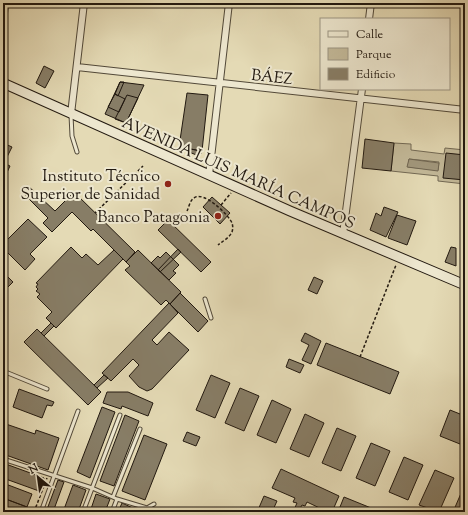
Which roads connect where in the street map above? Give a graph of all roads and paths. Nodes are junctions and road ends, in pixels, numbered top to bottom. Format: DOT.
graph roads {
  1 [pos="5,3"];
  2 [pos="84,3"];
  3 [pos="229,3"];
  4 [pos="371,3"];
  5 [pos="369,18"];
  6 [pos="3,23"];
  7 [pos="77,67"];
  8 [pos="3,83"];
  9 [pos="220,83"];
  10 [pos="362,90"];
  11 [pos="361,99"];
  12 [pos="465,110"];
  13 [pos="71,114"];
  14 [pos="77,152"];
  15 [pos="143,166"];
  16 [pos="209,175"];
  17 [pos="236,187"];
  18 [pos="221,205"];
  19 [pos="187,211"];
  20 [pos="95,212"];
  21 [pos="343,234"];
  22 [pos="218,245"];
  23 [pos="398,257"];
  24 [pos="465,286"];
  25 [pos="205,299"];
  26 [pos="211,318"];
  27 [pos="360,357"];
  28 [pos="3,371"];
  29 [pos="47,389"];
  30 [pos="78,411"];
  31 [pos="120,415"];
  32 [pos="140,429"];
  33 [pos="3,458"];
  34 [pos="48,475"];
  35 [pos="54,477"];
  36 [pos="92,488"];
  37 [pos="115,498"];
  38 [pos="154,504"];
  39 [pos="34,512"];
  40 [pos="41,512"];
  41 [pos="83,512"];
  42 [pos="112,512"];
  1 -- 6 [label="street"];
  2 -- 7 [label="street"];
  3 -- 9 [label="street"];
  4 -- 5 [label="street"];
  7 -- 9 [label="street, BÁEZ"];
  7 -- 13 [label="street"];
  8 -- 13 [label="main road, AVENIDA LUIS MARÍA CAMPOS"];
  9 -- 11 [label="street, BÁEZ"];
  9 -- 16 [label="street"];
  10 -- 11 [label="street"];
  11 -- 12 [label="street, BÁEZ"];
  11 -- 21 [label="street"];
  13 -- 14 [label="lane"];
  13 -- 16 [label="main road, AVENIDA LUIS MARÍA CAMPOS"];
  15 -- 20 [label="path"];
  16 -- 17 [label="main road, AVENIDA LUIS MARÍA CAMPOS"];
  17 -- 18 [label="path"];
  17 -- 21 [label="main road, AVENIDA LUIS MARÍA CAMPOS"];
  19 -- 22 [label="path"];
  21 -- 23 [label="main road, AVENIDA LUIS MARÍA CAMPOS"];
  23 -- 24 [label="main road, AVENIDA LUIS MARÍA CAMPOS"];
  23 -- 27 [label="path"];
  25 -- 26 [label="lane"];
  28 -- 29 [label="lane"];
  30 -- 35 [label="lane"];
  31 -- 36 [label="lane"];
  32 -- 37 [label="lane"];
  33 -- 34 [label="lane"];
  34 -- 35 [label="lane"];
  34 -- 39 [label="path"];
  35 -- 36 [label="lane"];
  35 -- 40 [label="lane"];
  36 -- 37 [label="lane"];
  36 -- 41 [label="lane"];
  37 -- 38 [label="lane"];
  37 -- 42 [label="lane"];
}
